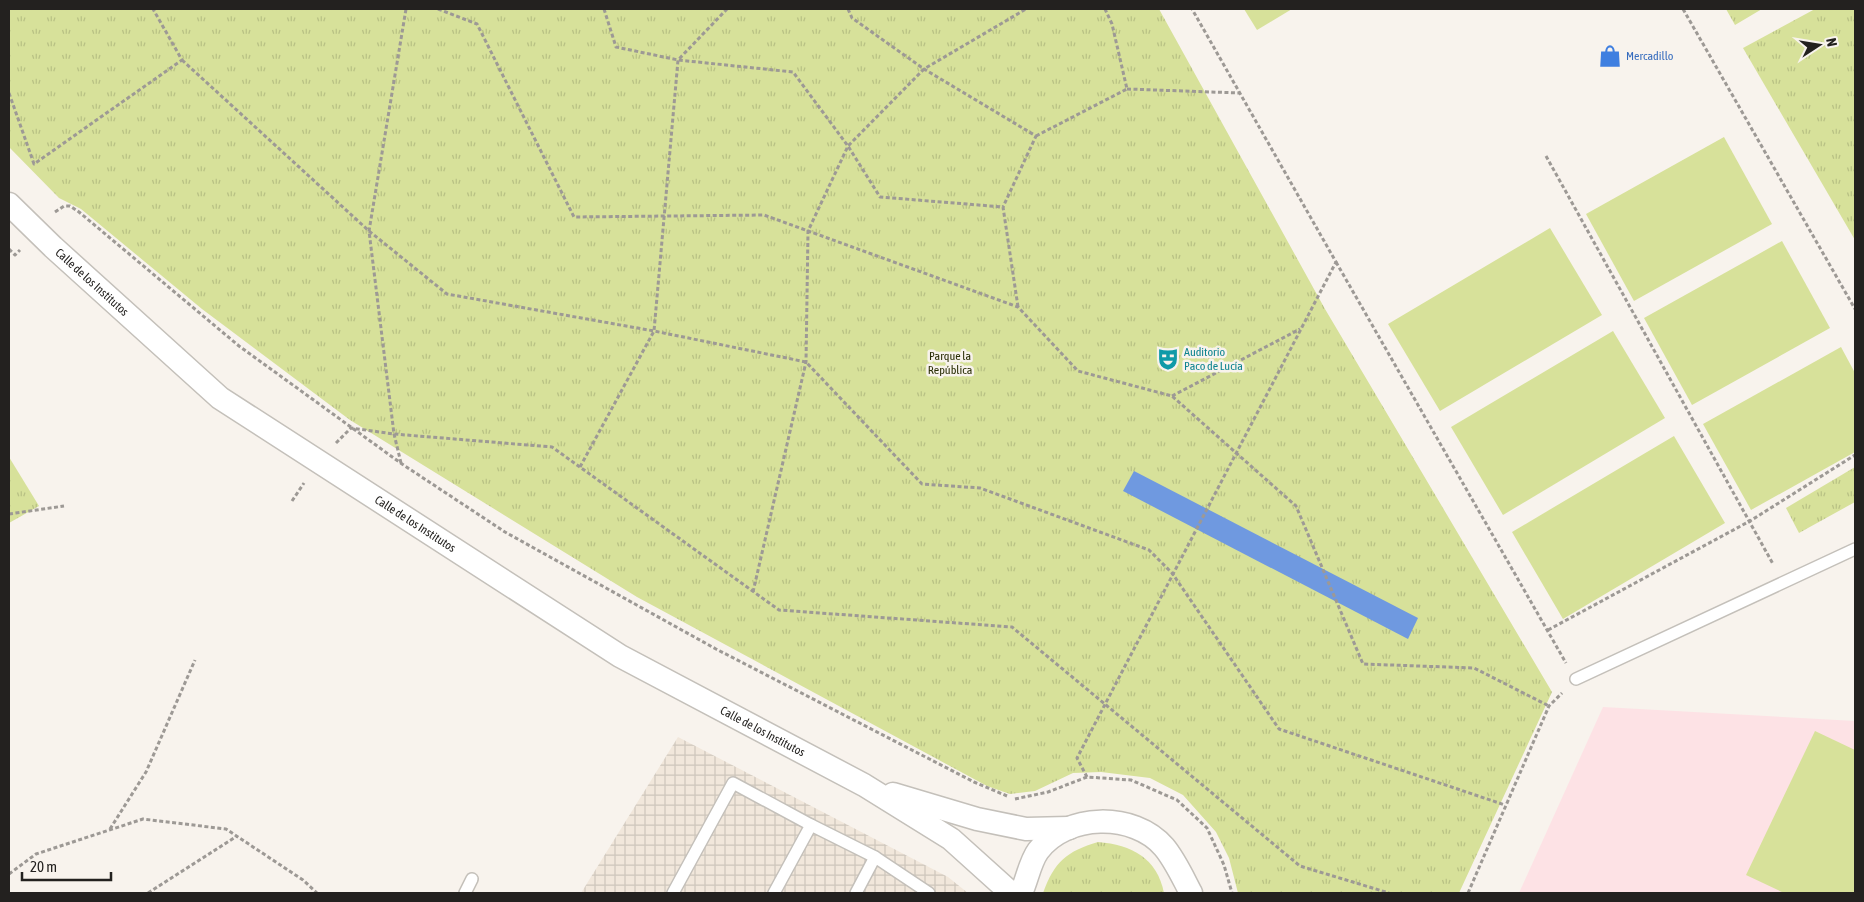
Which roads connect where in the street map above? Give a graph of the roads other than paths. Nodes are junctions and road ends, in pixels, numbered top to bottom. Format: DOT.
graph roads {
  1 [pos="9,204"];
  2 [pos="1855,549"];
  3 [pos="1576,679"];
  4 [pos="864,785"];
  5 [pos="811,825"];
  6 [pos="1073,828"];
  7 [pos="875,857"];
  8 [pos="472,879"];
  9 [pos="1187,888"];
  10 [pos="466,893"];
  11 [pos="673,893"];
  12 [pos="774,893"];
  13 [pos="856,893"];
  14 [pos="929,893"];
  15 [pos="1011,893"];
  16 [pos="1022,893"];
  1 -- 4 [label="street, Calle de los Institutos"];
  2 -- 3 [label="lane"];
  4 -- 6 [label="street, Calle de los Institutos"];
  4 -- 15 [label="street, Calle de los Institutos"];
  5 -- 7 [label="lane"];
  5 -- 11 [label="lane"];
  5 -- 12 [label="lane"];
  6 -- 9 [label="street"];
  6 -- 16 [label="street"];
  7 -- 13 [label="lane"];
  7 -- 14 [label="lane"];
  8 -- 10 [label="lane"];
}
